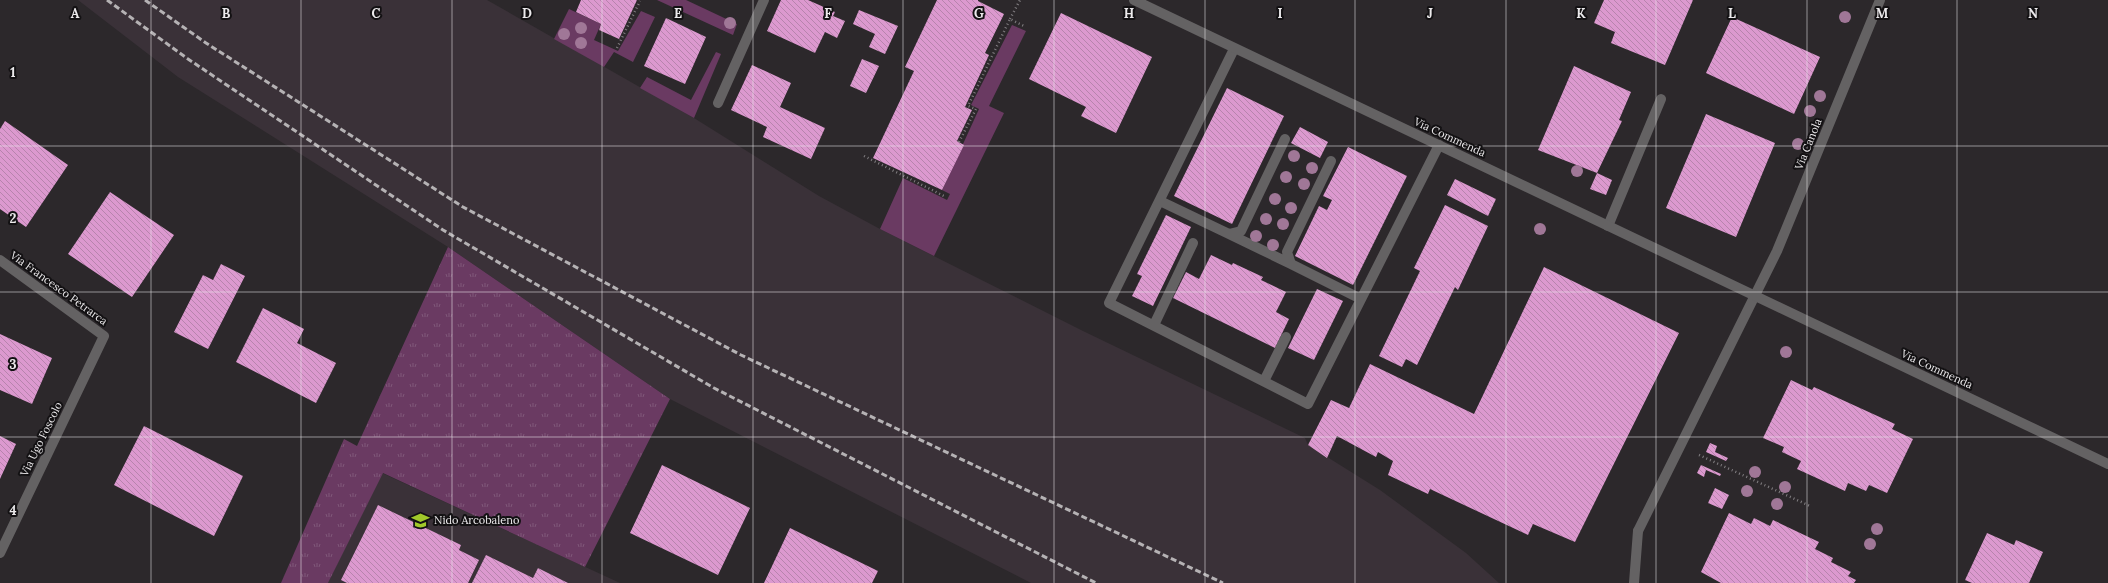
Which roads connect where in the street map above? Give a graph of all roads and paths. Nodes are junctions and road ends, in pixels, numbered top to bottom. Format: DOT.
graph roads {
  1 [pos="764,0"];
  2 [pos="1020,0"];
  3 [pos="1134,0"];
  4 [pos="1880,0"];
  5 [pos="640,1"];
  6 [pos="1010,19"];
  7 [pos="1024,26"];
  8 [pos="617,48"];
  9 [pos="1234,49"];
  10 [pos="1661,99"];
  11 [pos="718,103"];
  12 [pos="1285,139"];
  13 [pos="959,142"];
  14 [pos="1439,145"];
  15 [pos="864,156"];
  16 [pos="1331,161"];
  17 [pos="946,197"];
  18 [pos="1160,201"];
  19 [pos="1608,226"];
  20 [pos="1229,234"];
  21 [pos="1193,243"];
  22 [pos="0,260"];
  23 [pos="1291,264"];
  24 [pos="1755,295"];
  25 [pos="1361,299"];
  26 [pos="1154,325"];
  27 [pos="104,336"];
  28 [pos="1286,337"];
  29 [pos="1264,381"];
  30 [pos="1680,446"];
  31 [pos="2108,464"];
  32 [pos="1810,506"];
  33 [pos="0,553"];
  34 [pos="1634,583"];
  1 -- 11 [label="street"];
  2 -- 6 [label="path"];
  3 -- 9 [label="street, Via Commenda"];
  4 -- 24 [label="street, Via Canola"];
  5 -- 8 [label="path"];
  6 -- 7 [label="path"];
  6 -- 13 [label="path"];
  9 -- 14 [label="street, Via Commenda"];
  9 -- 18 [label="street"];
  10 -- 19 [label="street"];
  12 -- 20 [label="street"];
  14 -- 19 [label="street, Via Commenda"];
  14 -- 25 [label="street"];
  15 -- 17 [label="path"];
  16 -- 23 [label="street"];
  18 -- 20 [label="street"];
  18 -- 26 [label="street"];
  19 -- 24 [label="street, Via Commenda"];
  20 -- 23 [label="street"];
  21 -- 26 [label="street"];
  22 -- 27 [label="street, Via Francesco Petrarca"];
  23 -- 25 [label="street"];
  24 -- 30 [label="street"];
  24 -- 31 [label="street, Via Commenda"];
  25 -- 29 [label="street"];
  26 -- 29 [label="street"];
  27 -- 33 [label="street, Via Ugo Foscolo"];
  28 -- 29 [label="street"];
  30 -- 32 [label="path"];
  30 -- 34 [label="street"];
}
